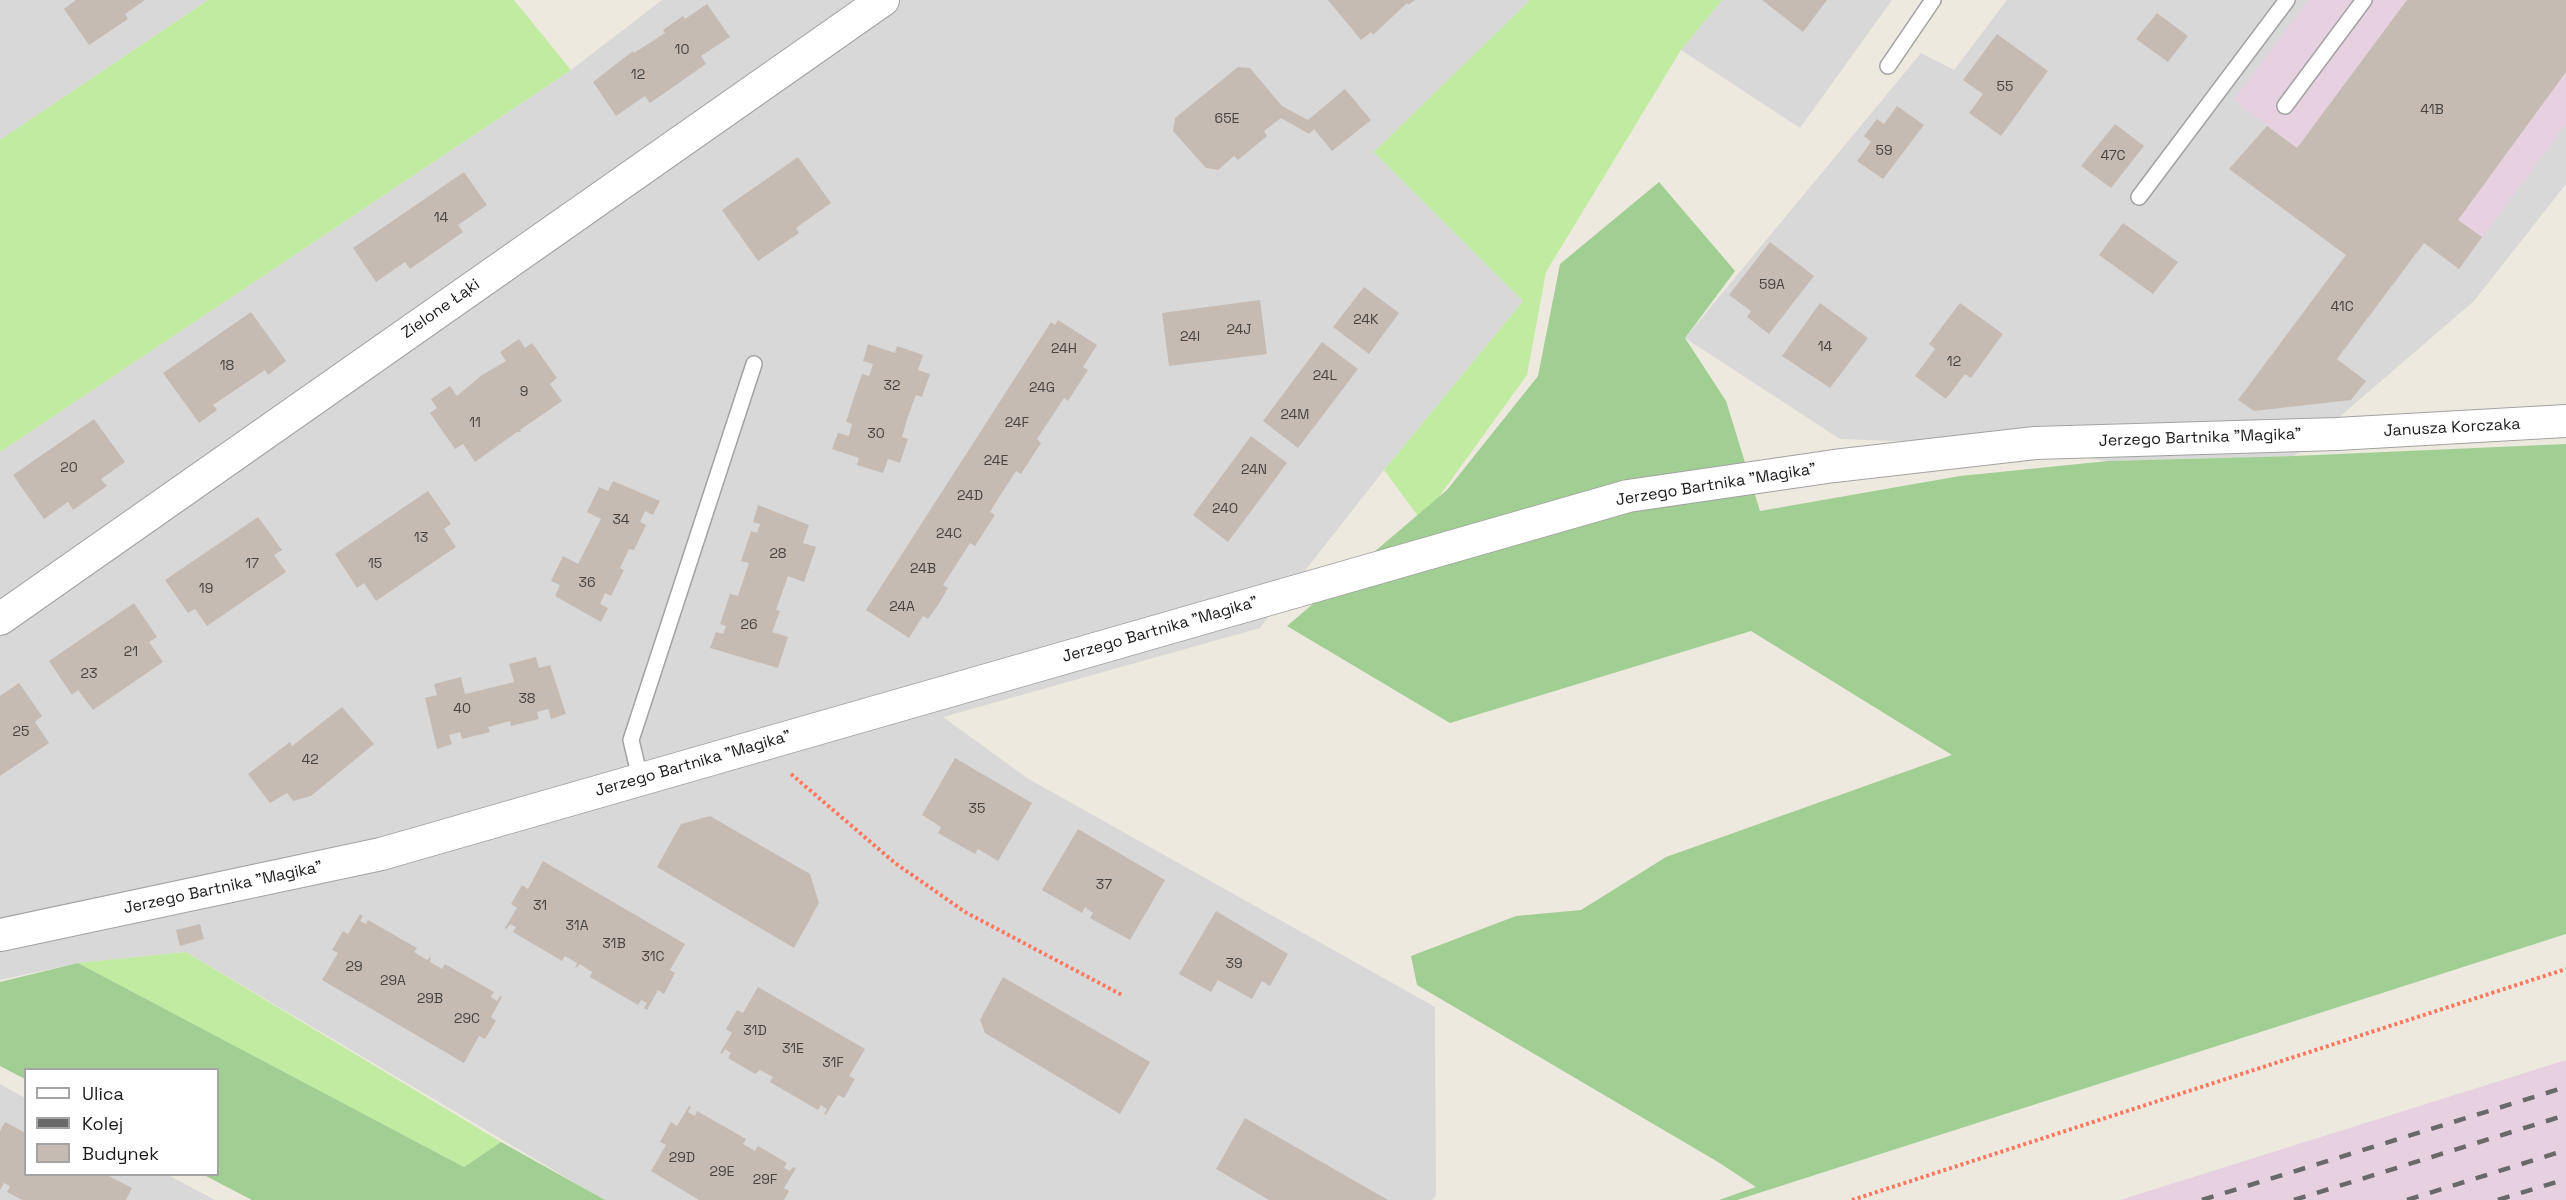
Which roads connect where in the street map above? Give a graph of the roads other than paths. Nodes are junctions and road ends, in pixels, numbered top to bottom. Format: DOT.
graph roads {
  1 [pos="883,0"];
  2 [pos="1933,0"];
  3 [pos="2287,0"];
  4 [pos="2364,0"];
  5 [pos="1888,66"];
  6 [pos="2285,106"];
  7 [pos="2139,197"];
  8 [pos="754,364"];
  9 [pos="2566,421"];
  10 [pos="2337,434"];
  11 [pos="0,618"];
  12 [pos="640,778"];
  13 [pos="0,935"];
  1 -- 11 [label="street, Zielone Łąki"];
  2 -- 5 [label="lane"];
  3 -- 7 [label="lane"];
  4 -- 6 [label="lane"];
  8 -- 12 [label="lane"];
  9 -- 10 [label="street, Janusza Korczaka"];
  10 -- 12 [label="street, Jerzego Bartnika \"Magika\""];
  12 -- 13 [label="street, Jerzego Bartnika \"Magika\""];
}
